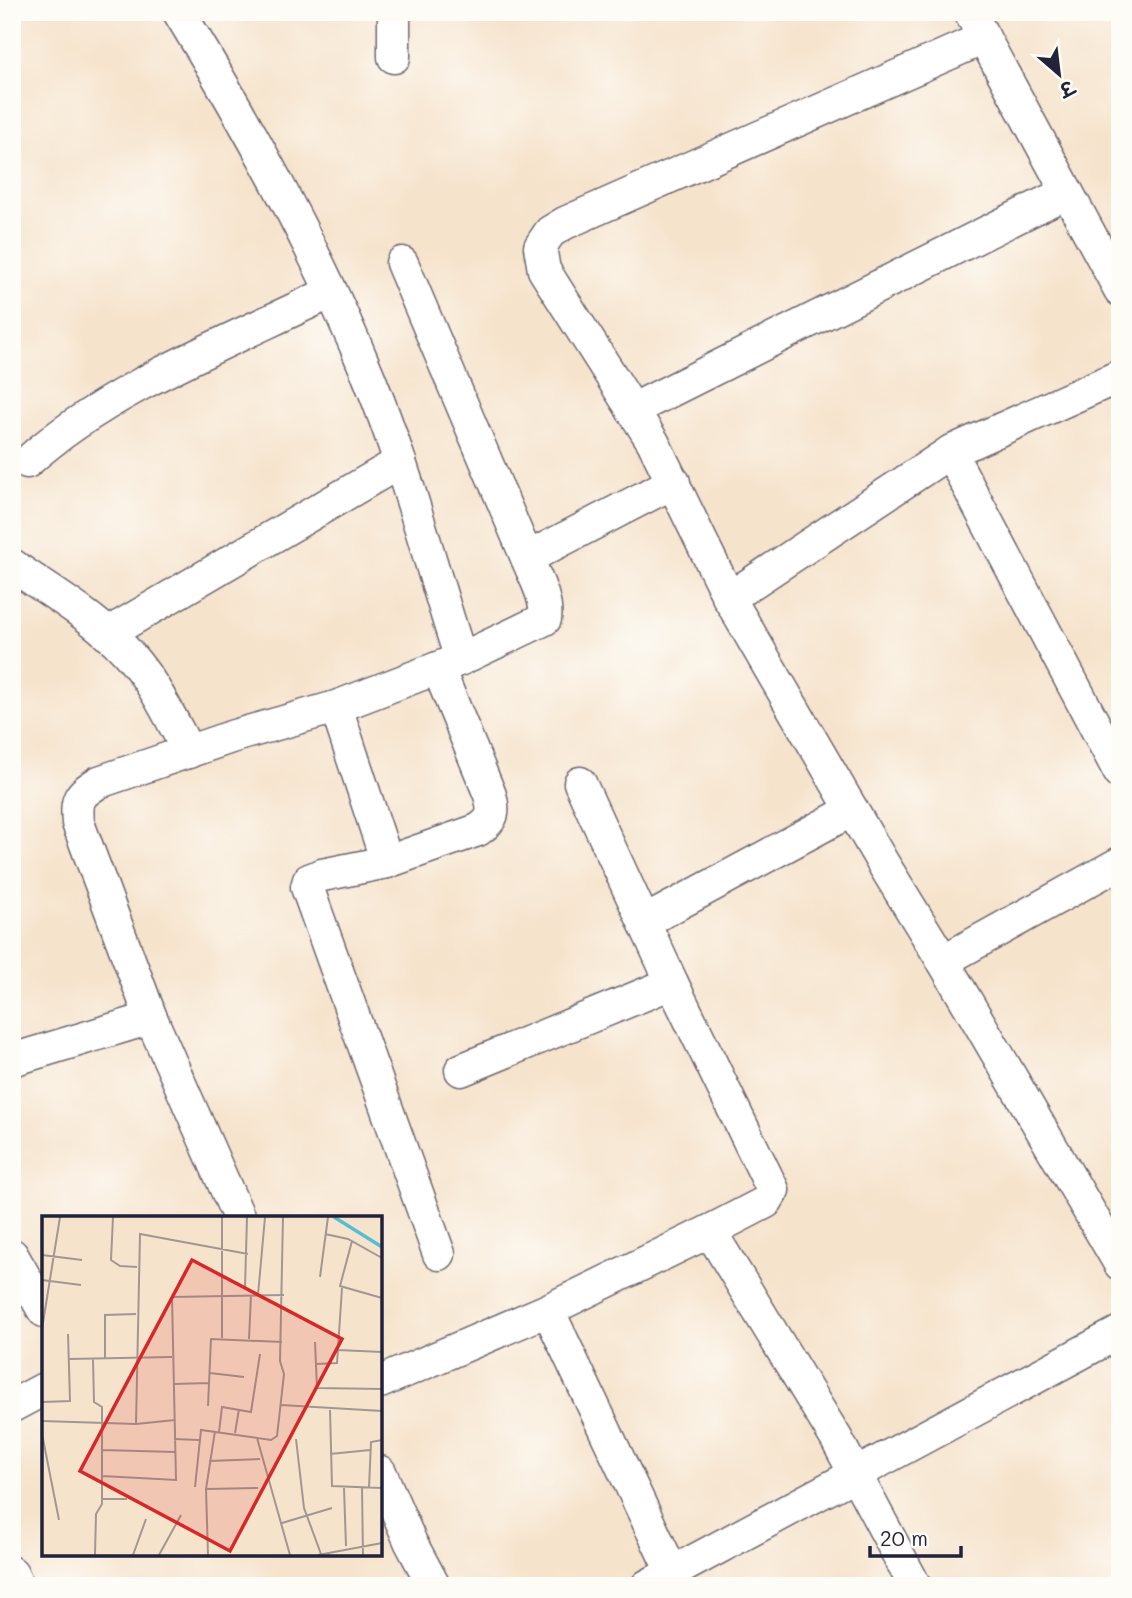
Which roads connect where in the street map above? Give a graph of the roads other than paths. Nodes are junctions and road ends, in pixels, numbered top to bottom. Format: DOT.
graph roads {
  1 [pos="179,12"];
  2 [pos="394,12"];
  3 [pos="977,25"];
  4 [pos="394,57"];
  5 [pos="1067,192"];
  6 [pos="402,263"];
  7 [pos="1120,290"];
  8 [pos="331,292"];
  9 [pos="1120,376"];
  10 [pos="632,410"];
  11 [pos="950,452"];
  12 [pos="27,462"];
  13 [pos="400,462"];
  14 [pos="674,482"];
  15 [pos="527,558"];
  16 [pos="12,565"];
  17 [pos="729,598"];
  18 [pos="107,634"];
  19 [pos="449,663"];
  20 [pos="336,707"];
  21 [pos="189,752"];
  22 [pos="1120,773"];
  23 [pos="580,783"];
  24 [pos="852,810"];
  25 [pos="387,862"];
  26 [pos="1120,863"];
  27 [pos="644,922"];
  28 [pos="943,961"];
  29 [pos="672,984"];
  30 [pos="151,1018"];
  31 [pos="12,1060"];
  32 [pos="461,1070"];
  33 [pos="238,1216"];
  34 [pos="710,1231"];
  35 [pos="439,1254"];
  36 [pos="12,1255"];
  37 [pos="1120,1264"];
  38 [pos="42,1308"];
  39 [pos="548,1310"];
  40 [pos="1120,1332"];
  41 [pos="382,1381"];
  42 [pos="42,1391"];
  43 [pos="12,1406"];
  44 [pos="856,1475"];
  45 [pos="382,1477"];
  46 [pos="12,1573"];
  47 [pos="659,1579"];
  48 [pos="18,1586"];
  49 [pos="434,1586"];
  50 [pos="915,1586"];
  1 -- 8 [label="street"];
  2 -- 4 [label="street"];
  3 -- 5 [label="street"];
  3 -- 10 [label="street"];
  5 -- 7 [label="street"];
  5 -- 10 [label="street"];
  6 -- 15 [label="street"];
  8 -- 12 [label="street"];
  8 -- 13 [label="street"];
  9 -- 11 [label="street"];
  10 -- 14 [label="street"];
  11 -- 17 [label="street"];
  11 -- 22 [label="street"];
  13 -- 18 [label="street"];
  13 -- 19 [label="street"];
  14 -- 15 [label="street"];
  14 -- 17 [label="street"];
  15 -- 19 [label="street"];
  16 -- 18 [label="street"];
  17 -- 24 [label="street"];
  18 -- 21 [label="street"];
  19 -- 20 [label="street"];
  19 -- 25 [label="street"];
  20 -- 21 [label="street"];
  20 -- 25 [label="street"];
  21 -- 30 [label="street"];
  23 -- 27 [label="street"];
  24 -- 27 [label="street"];
  24 -- 28 [label="street"];
  25 -- 35 [label="street"];
  26 -- 28 [label="street"];
  27 -- 29 [label="street"];
  28 -- 37 [label="street"];
  29 -- 32 [label="street"];
  29 -- 34 [label="street"];
  30 -- 31 [label="street"];
  30 -- 33 [label="street"];
  34 -- 39 [label="street"];
  34 -- 44 [label="street"];
  36 -- 38 [label="street"];
  39 -- 41 [label="street"];
  39 -- 47 [label="street"];
  40 -- 44 [label="street"];
  42 -- 43 [label="street"];
  44 -- 47 [label="street"];
  44 -- 50 [label="street"];
  45 -- 49 [label="street"];
  46 -- 48 [label="street"];
}
